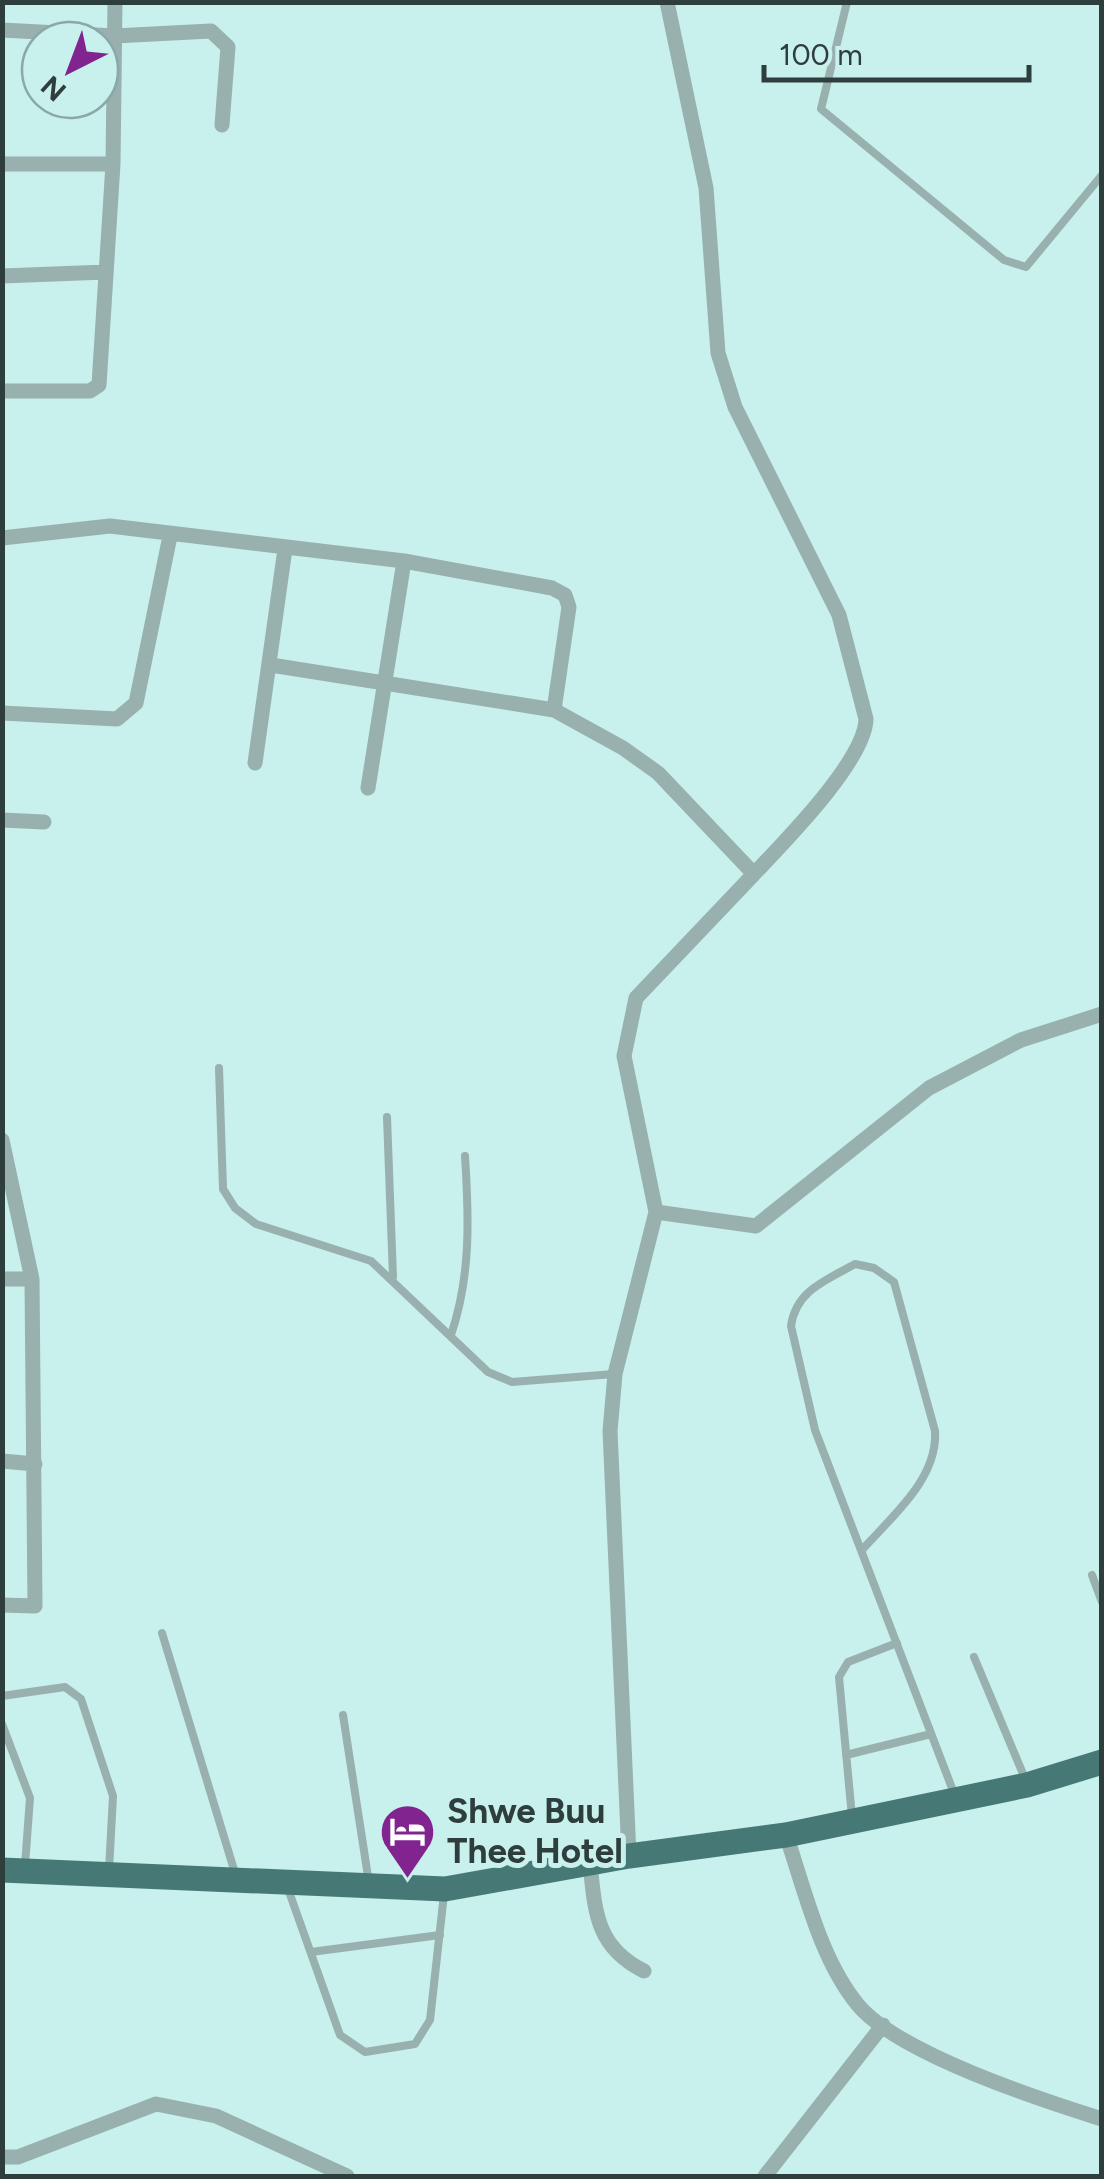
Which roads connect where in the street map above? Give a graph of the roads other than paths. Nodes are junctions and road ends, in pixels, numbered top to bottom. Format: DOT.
graph roads {
  1 [pos="667,2"];
  2 [pos="847,2"];
  3 [pos="120,35"];
  4 [pos="113,120"];
  5 [pos="222,125"];
  6 [pos="2,164"];
  7 [pos="113,164"];
  8 [pos="1102,175"];
  9 [pos="106,272"];
  10 [pos="2,276"];
  11 [pos="2,391"];
  12 [pos="170,536"];
  13 [pos="2,538"];
  14 [pos="285,549"];
  15 [pos="404,561"];
  16 [pos="271,666"];
  17 [pos="386,683"];
  18 [pos="554,710"];
  19 [pos="2,713"];
  20 [pos="255,763"];
  21 [pos="368,788"];
  22 [pos="2,820"];
  23 [pos="44,822"];
  24 [pos="754,874"];
  25 [pos="1102,1014"];
  26 [pos="219,1068"];
  27 [pos="387,1116"];
  28 [pos="2,1140"];
  29 [pos="465,1156"];
  30 [pos="656,1212"];
  31 [pos="392,1277"];
  32 [pos="32,1278"];
  33 [pos="2,1279"];
  34 [pos="451,1335"];
  35 [pos="615,1374"];
  36 [pos="2,1461"];
  37 [pos="34,1464"];
  38 [pos="862,1550"];
  39 [pos="1092,1575"];
  40 [pos="1102,1602"];
  41 [pos="2,1605"];
  42 [pos="162,1633"];
  43 [pos="897,1643"];
  44 [pos="974,1657"];
  45 [pos="2,1696"];
  46 [pos="343,1715"];
  47 [pos="2,1724"];
  48 [pos="931,1734"];
  49 [pos="846,1756"];
  50 [pos="1102,1762"];
  51 [pos="1027,1785"];
  52 [pos="956,1800"];
  53 [pos="852,1821"];
  54 [pos="786,1835"];
  55 [pos="629,1856"];
  56 [pos="590,1863"];
  57 [pos="14,1871"];
  58 [pos="109,1874"];
  59 [pos="238,1882"];
  60 [pos="288,1886"];
  61 [pos="370,1887"];
  62 [pos="445,1889"];
  63 [pos="440,1935"];
  64 [pos="311,1952"];
  65 [pos="644,1970"];
  66 [pos="883,2025"];
  67 [pos="1102,2119"];
  68 [pos="2,2157"];
  69 [pos="347,2176"];
  70 [pos="766,2176"];
  1 -- 24 [label="street"];
  2 -- 8 [label="lane"];
  3 -- 5 [label="street"];
  4 -- 7 [label="street"];
  6 -- 7 [label="street"];
  7 -- 9 [label="street"];
  9 -- 10 [label="street"];
  9 -- 11 [label="street"];
  12 -- 13 [label="street"];
  12 -- 14 [label="street"];
  12 -- 19 [label="street"];
  14 -- 15 [label="street"];
  14 -- 16 [label="street"];
  15 -- 17 [label="street"];
  15 -- 18 [label="street"];
  16 -- 17 [label="street"];
  16 -- 20 [label="street"];
  17 -- 18 [label="street"];
  17 -- 21 [label="street"];
  18 -- 24 [label="street"];
  22 -- 23 [label="street"];
  24 -- 30 [label="street"];
  25 -- 30 [label="street"];
  26 -- 31 [label="lane"];
  27 -- 31 [label="lane"];
  28 -- 32 [label="street"];
  29 -- 34 [label="lane"];
  30 -- 35 [label="street"];
  31 -- 34 [label="lane"];
  32 -- 33 [label="street"];
  32 -- 37 [label="street"];
  34 -- 35 [label="lane"];
  35 -- 55 [label="street"];
  36 -- 37 [label="street"];
  37 -- 41 [label="street"];
  38 -- 38 [label="lane"];
  38 -- 43 [label="lane"];
  39 -- 40 [label="lane"];
  42 -- 59 [label="lane"];
  43 -- 48 [label="lane"];
  43 -- 49 [label="lane"];
  44 -- 51 [label="lane"];
  45 -- 58 [label="lane"];
  46 -- 61 [label="lane"];
  47 -- 57 [label="lane"];
  48 -- 49 [label="lane"];
  48 -- 52 [label="lane"];
  49 -- 53 [label="lane"];
  50 -- 51 [label="highway"];
  51 -- 52 [label="highway"];
  52 -- 53 [label="highway"];
  53 -- 54 [label="highway"];
  54 -- 55 [label="highway"];
  54 -- 66 [label="street"];
  55 -- 56 [label="highway"];
  56 -- 62 [label="highway"];
  56 -- 65 [label="street"];
  57 -- 58 [label="highway"];
  58 -- 59 [label="highway"];
  59 -- 60 [label="highway"];
  60 -- 61 [label="highway"];
  60 -- 64 [label="lane"];
  61 -- 62 [label="highway"];
  62 -- 63 [label="lane"];
  63 -- 64 [label="lane"];
  63 -- 64 [label="lane"];
  66 -- 67 [label="street"];
  66 -- 70 [label="street"];
  68 -- 69 [label="street"];
}
